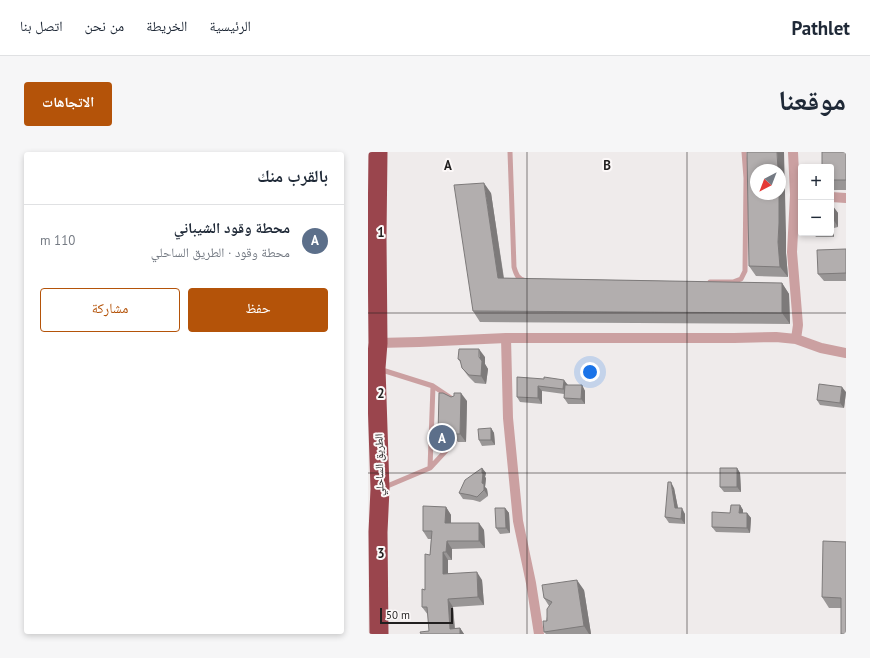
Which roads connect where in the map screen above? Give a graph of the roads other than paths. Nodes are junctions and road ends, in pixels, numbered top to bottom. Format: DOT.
graph roads {
  1 [pos="378,152"];
  2 [pos="510,152"];
  3 [pos="744,152"];
  4 [pos="793,152"];
  5 [pos="798,196"];
  6 [pos="834,197"];
  7 [pos="846,198"];
  8 [pos="372,237"];
  9 [pos="532,281"];
  10 [pos="702,282"];
  11 [pos="506,338"];
  12 [pos="796,339"];
  13 [pos="378,343"];
  14 [pos="846,353"];
  15 [pos="376,368"];
  16 [pos="433,386"];
  17 [pos="456,401"];
  18 [pos="454,442"];
  19 [pos="430,468"];
  20 [pos="380,488"];
  21 [pos="379,634"];
  22 [pos="539,634"];
  1 -- 8 [label="highway, الطريق الساحلي"];
  2 -- 9 [label="lane"];
  3 -- 10 [label="lane"];
  4 -- 5 [label="street"];
  5 -- 12 [label="street"];
  6 -- 7 [label="street"];
  8 -- 13 [label="highway, الطريق الساحلي"];
  11 -- 12 [label="street"];
  11 -- 13 [label="street"];
  11 -- 22 [label="street"];
  12 -- 14 [label="street"];
  13 -- 15 [label="highway, الطريق الساحلي"];
  15 -- 16 [label="lane"];
  15 -- 20 [label="highway, الطريق الساحلي"];
  16 -- 17 [label="lane"];
  16 -- 19 [label="lane"];
  18 -- 19 [label="lane"];
  19 -- 20 [label="lane"];
  20 -- 21 [label="highway, الطريق الساحلي"];
}
